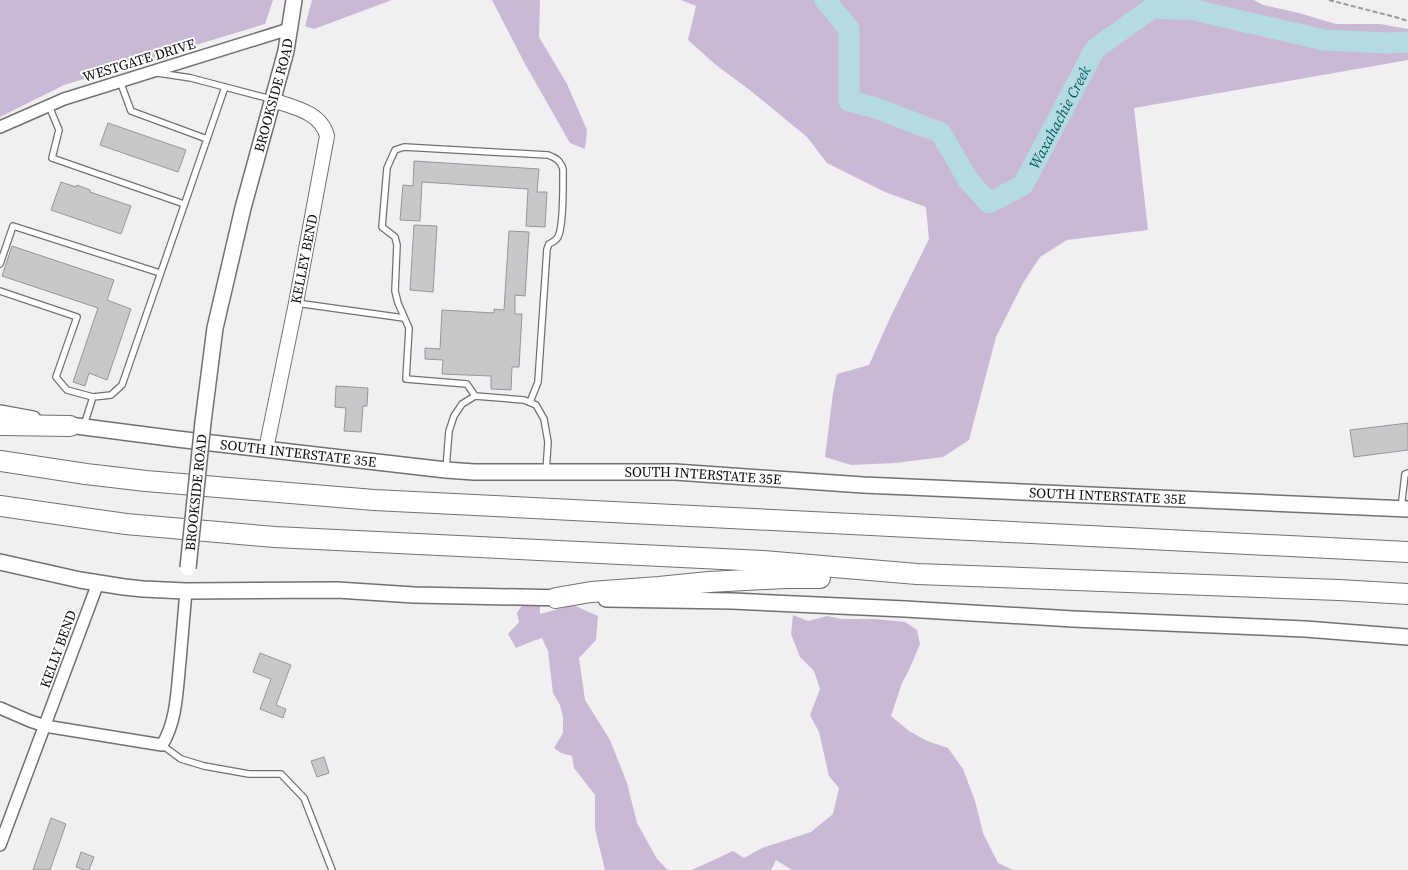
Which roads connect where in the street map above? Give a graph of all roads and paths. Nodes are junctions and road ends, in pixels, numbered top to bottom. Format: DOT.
graph roads {
  1 [pos="294,0"];
  2 [pos="1329,0"];
  3 [pos="1408,21"];
  4 [pos="289,29"];
  5 [pos="150,72"];
  6 [pos="120,82"];
  7 [pos="225,86"];
  8 [pos="272,100"];
  9 [pos="49,106"];
  10 [pos="0,126"];
  11 [pos="207,139"];
  12 [pos="184,204"];
  13 [pos="0,264"];
  14 [pos="160,273"];
  15 [pos="0,291"];
  16 [pos="296,303"];
  17 [pos="404,318"];
  18 [pos="475,396"];
  19 [pos="93,398"];
  20 [pos="530,402"];
  21 [pos="0,413"];
  22 [pos="0,425"];
  23 [pos="77,427"];
  24 [pos="266,449"];
  25 [pos="0,461"];
  26 [pos="446,470"];
  27 [pos="546,472"];
  28 [pos="1408,473"];
  29 [pos="0,506"];
  30 [pos="1404,509"];
  31 [pos="1408,552"];
  32 [pos="0,562"];
  33 [pos="917,574"];
  34 [pos="98,583"];
  35 [pos="186,591"];
  36 [pos="1408,594"];
  37 [pos="556,598"];
  38 [pos="1408,637"];
  39 [pos="0,708"];
  40 [pos="45,726"];
  41 [pos="162,745"];
  42 [pos="0,845"];
  43 [pos="332,870"];
  1 -- 4 [label="main road, BROOKSIDE ROAD"];
  2 -- 3 [label="path"];
  4 -- 5 [label="street, WESTGATE DRIVE"];
  4 -- 8 [label="main road, BROOKSIDE ROAD"];
  5 -- 6 [label="street, WESTGATE DRIVE"];
  5 -- 7 [label="lane"];
  6 -- 9 [label="street, WESTGATE DRIVE"];
  6 -- 11 [label="lane"];
  7 -- 8 [label="lane"];
  7 -- 11 [label="lane"];
  8 -- 16 [label="street, KELLEY BEND"];
  8 -- 35 [label="main road, BROOKSIDE ROAD, bridge"];
  9 -- 10 [label="street, WESTGATE DRIVE"];
  9 -- 12 [label="lane"];
  11 -- 12 [label="lane"];
  12 -- 14 [label="lane"];
  13 -- 14 [label="lane"];
  14 -- 19 [label="lane"];
  15 -- 19 [label="lane"];
  16 -- 17 [label="lane"];
  16 -- 24 [label="street, KELLEY BEND"];
  17 -- 18 [label="lane"];
  17 -- 20 [label="lane"];
  18 -- 20 [label="lane"];
  18 -- 26 [label="lane"];
  19 -- 23 [label="lane"];
  20 -- 27 [label="lane"];
  21 -- 23 [label="main road, SOUTH INTERSTATE 35E"];
  22 -- 23 [label="highway"];
  23 -- 24 [label="main road, SOUTH INTERSTATE 35E"];
  24 -- 26 [label="main road, SOUTH INTERSTATE 35E"];
  25 -- 31 [label="highway"];
  26 -- 27 [label="main road, SOUTH INTERSTATE 35E"];
  27 -- 30 [label="main road, SOUTH INTERSTATE 35E"];
  28 -- 30 [label="lane"];
  29 -- 33 [label="highway"];
  32 -- 34 [label="main road"];
  33 -- 36 [label="highway"];
  33 -- 37 [label="highway"];
  34 -- 35 [label="main road"];
  34 -- 40 [label="street, KELLY BEND"];
  35 -- 37 [label="main road"];
  35 -- 41 [label="street, BROOKSIDE ROAD"];
  37 -- 38 [label="main road"];
  39 -- 40 [label="street"];
  40 -- 41 [label="street"];
  40 -- 42 [label="street"];
  41 -- 43 [label="lane"];
}
